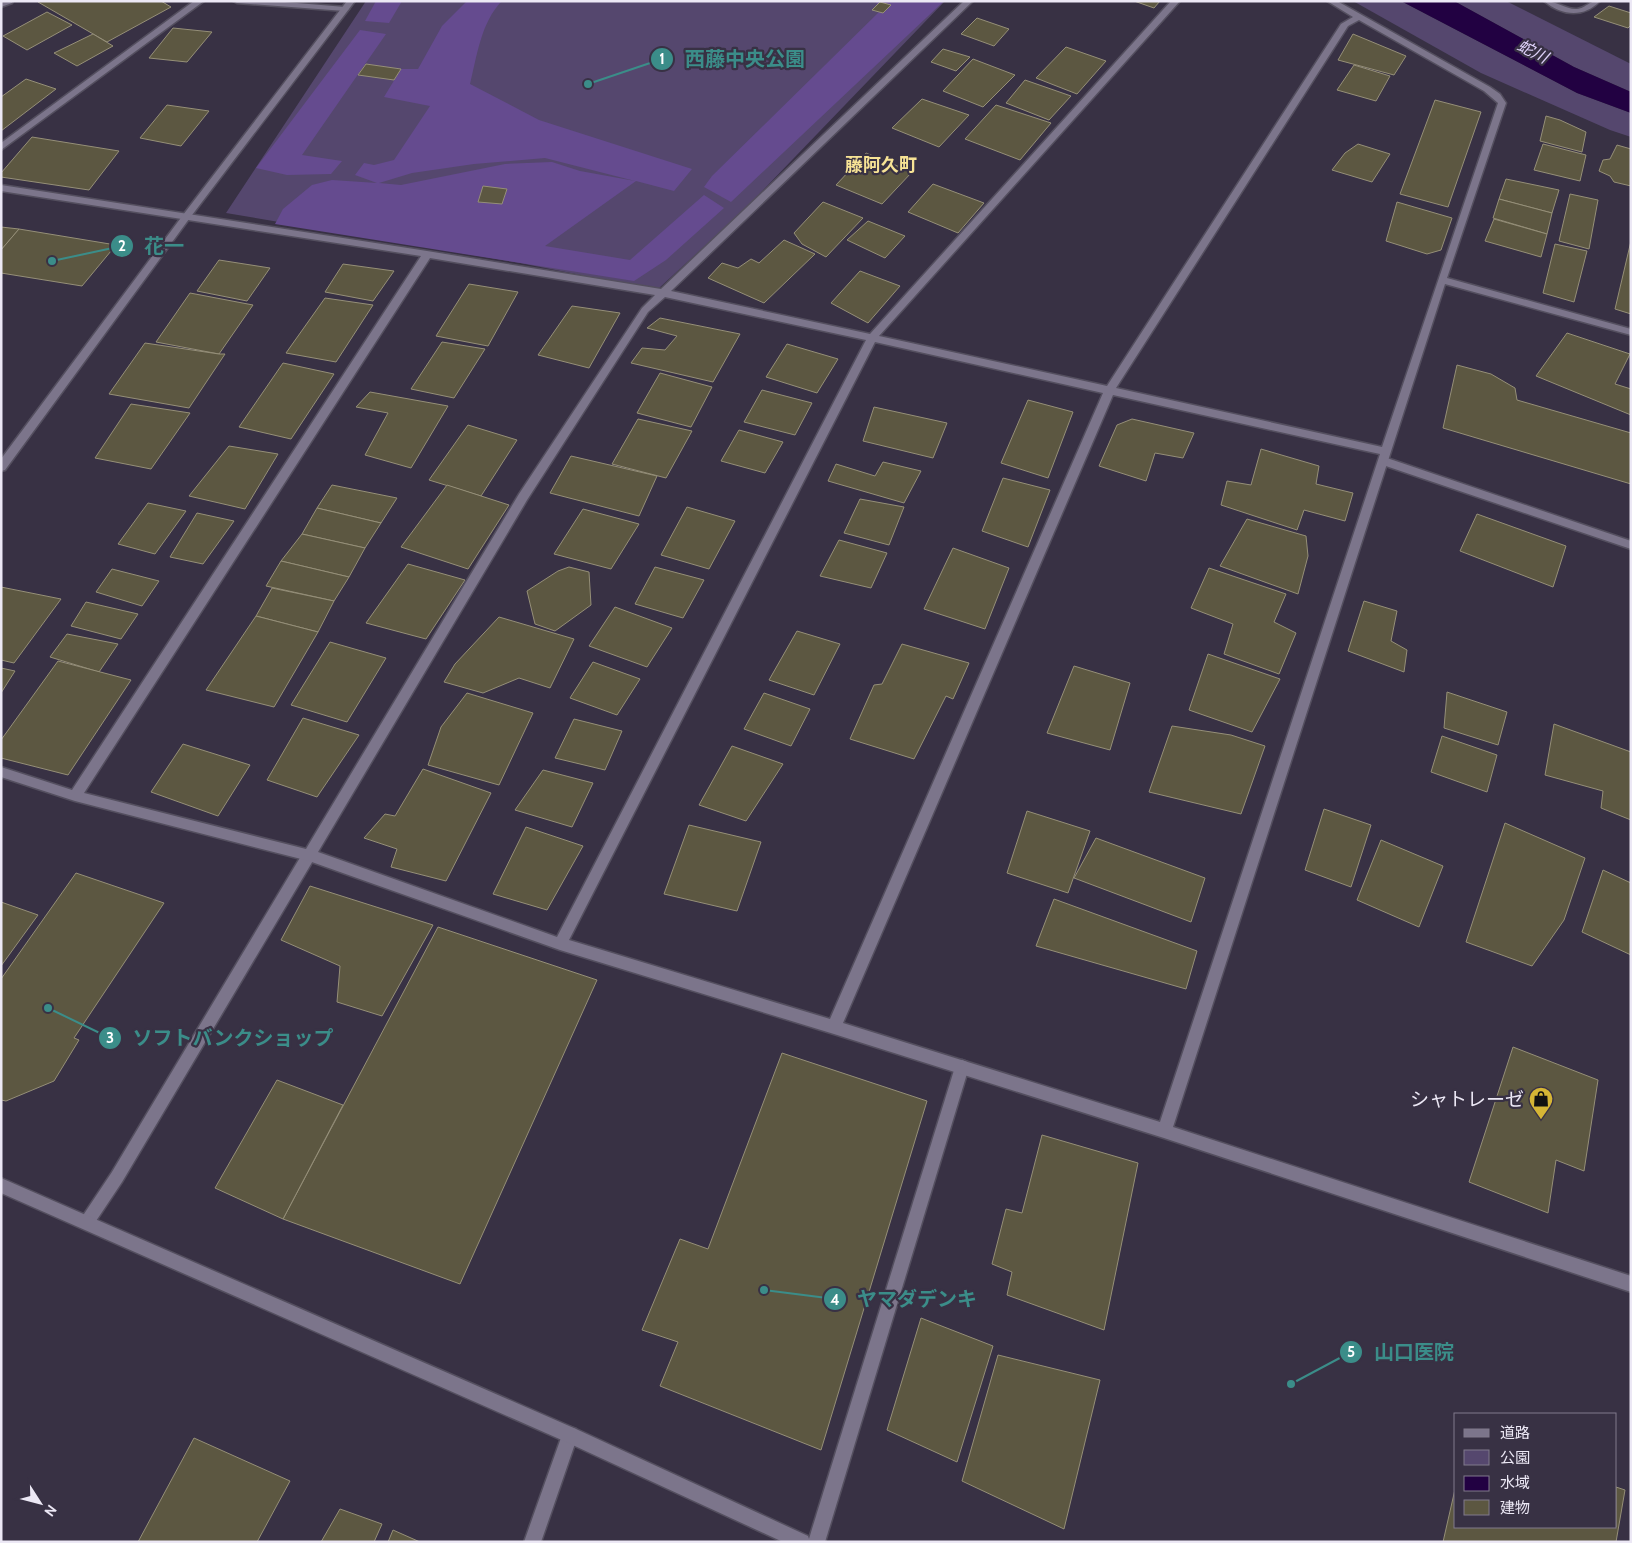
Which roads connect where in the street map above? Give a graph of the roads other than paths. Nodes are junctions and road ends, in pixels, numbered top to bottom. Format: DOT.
graph roads {
  1 [pos="9,1"];
  2 [pos="200,1"];
  3 [pos="238,1"];
  4 [pos="969,1"];
  5 [pos="1176,1"];
  6 [pos="1331,1"];
  7 [pos="1548,1"];
  8 [pos="1596,1"];
  9 [pos="1,5"];
  10 [pos="348,5"];
  11 [pos="1358,17"];
  12 [pos="1,148"];
  13 [pos="1,188"];
  14 [pos="186,217"];
  15 [pos="427,254"];
  16 [pos="1442,280"];
  17 [pos="661,294"];
  18 [pos="1631,332"];
  19 [pos="873,337"];
  20 [pos="1109,391"];
  21 [pos="1385,456"];
  22 [pos="1,466"];
  23 [pos="1631,545"];
  24 [pos="1,772"];
  25 [pos="74,796"];
  26 [pos="309,855"];
  27 [pos="560,944"];
  28 [pos="834,1027"];
  29 [pos="962,1067"];
  30 [pos="1164,1131"];
  31 [pos="1,1185"];
  32 [pos="87,1222"];
  33 [pos="1631,1284"];
  34 [pos="570,1435"];
  35 [pos="532,1542"];
  36 [pos="802,1542"];
  37 [pos="816,1542"];
  1 -- 9 [label="street"];
  2 -- 12 [label="street"];
  3 -- 10 [label="street"];
  4 -- 17 [label="street"];
  5 -- 19 [label="street"];
  6 -- 11 [label="street"];
  7 -- 8 [label="street"];
  10 -- 14 [label="street"];
  11 -- 16 [label="street"];
  11 -- 20 [label="street"];
  13 -- 14 [label="street"];
  14 -- 15 [label="street"];
  14 -- 22 [label="street"];
  15 -- 17 [label="street"];
  15 -- 25 [label="street"];
  16 -- 18 [label="street"];
  16 -- 21 [label="street"];
  17 -- 19 [label="street"];
  17 -- 26 [label="street"];
  19 -- 20 [label="street"];
  19 -- 27 [label="street"];
  20 -- 21 [label="street"];
  20 -- 28 [label="street"];
  21 -- 23 [label="street"];
  21 -- 30 [label="street"];
  24 -- 25 [label="street"];
  25 -- 26 [label="street"];
  26 -- 27 [label="street"];
  26 -- 32 [label="street"];
  27 -- 28 [label="street"];
  28 -- 29 [label="street"];
  29 -- 30 [label="street"];
  29 -- 37 [label="street"];
  30 -- 33 [label="street"];
  31 -- 32 [label="street"];
  32 -- 34 [label="street"];
  34 -- 35 [label="street"];
  34 -- 36 [label="street"];
}
